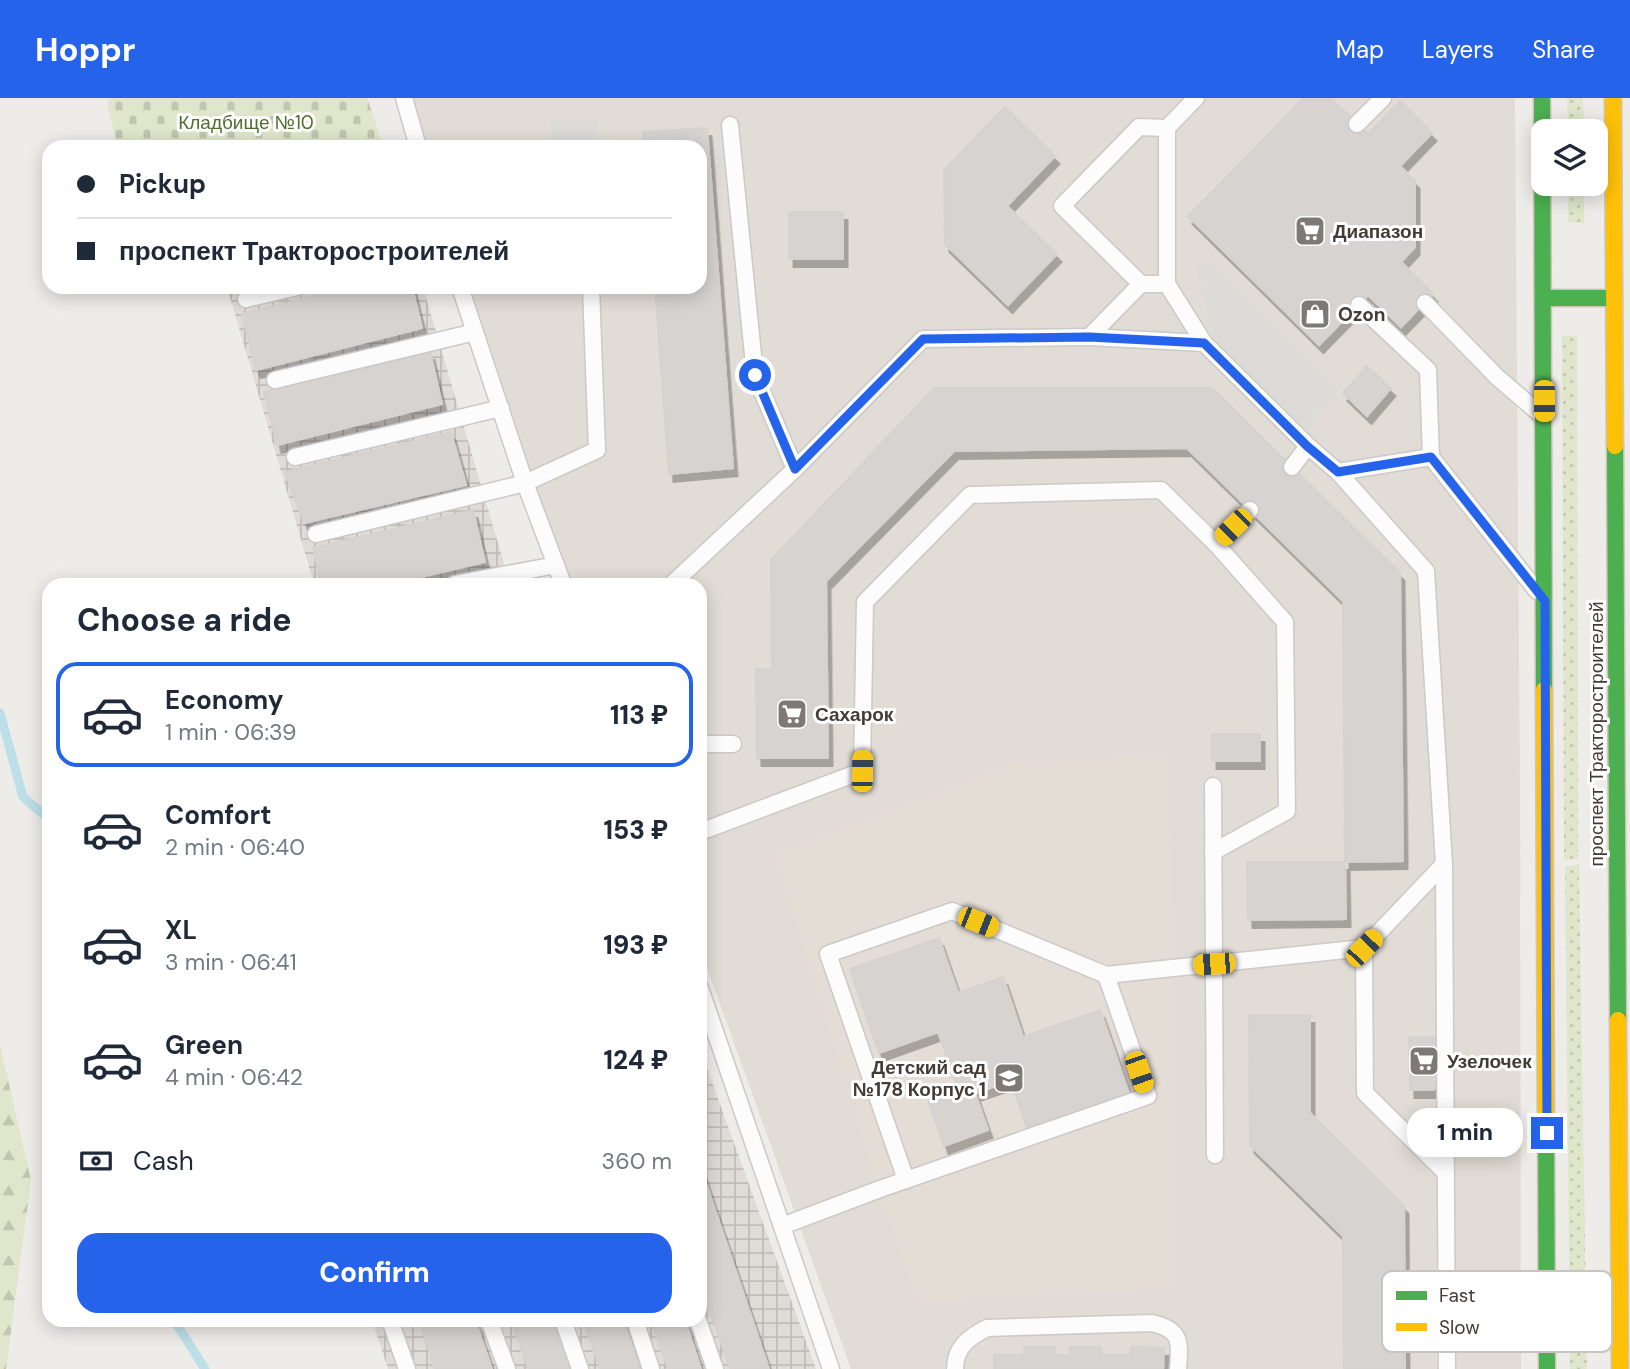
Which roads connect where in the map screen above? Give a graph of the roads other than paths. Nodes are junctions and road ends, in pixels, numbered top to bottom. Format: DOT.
graph roads {
  1 [pos="404,98"];
  2 [pos="1196,98"];
  3 [pos="1383,98"];
  4 [pos="1542,98"];
  5 [pos="1614,98"];
  6 [pos="1357,124"];
  7 [pos="730,125"];
  8 [pos="1167,128"];
  9 [pos="416,140"];
  10 [pos="1141,284"];
  11 [pos="1167,284"];
  12 [pos="267,294"];
  13 [pos="462,294"];
  14 [pos="591,294"];
  15 [pos="1544,298"];
  16 [pos="1615,298"];
  17 [pos="246,299"];
  18 [pos="1425,303"];
  19 [pos="1359,305"];
  20 [pos="475,332"];
  21 [pos="1089,337"];
  22 [pos="1204,343"];
  23 [pos="275,380"];
  24 [pos="501,408"];
  25 [pos="1544,417"];
  26 [pos="1307,446"];
  27 [pos="295,457"];
  28 [pos="1431,457"];
  29 [pos="1292,467"];
  30 [pos="795,469"];
  31 [pos="1338,472"];
  32 [pos="525,483"];
  33 [pos="1250,510"];
  34 [pos="316,534"];
  35 [pos="1216,544"];
  36 [pos="556,565"];
  37 [pos="487,578"];
  38 [pos="561,578"];
  39 [pos="679,578"];
  40 [pos="1545,601"];
  41 [pos="707,744"];
  42 [pos="733,744"];
  43 [pos="1213,786"];
  44 [pos="707,829"];
  45 [pos="1213,852"];
  46 [pos="1444,864"];
  47 [pos="1364,948"];
  48 [pos="1214,964"];
  49 [pos="1106,975"];
  50 [pos="707,1008"];
  51 [pos="1215,1155"];
  52 [pos="1446,1173"];
  53 [pos="906,1180"];
  54 [pos="782,1226"];
  55 [pos="1446,1271"];
  56 [pos="1547,1271"];
  57 [pos="392,1327"];
  58 [pos="492,1327"];
  59 [pos="565,1327"];
  60 [pos="637,1327"];
  61 [pos="700,1327"];
  62 [pos="407,1369"];
  63 [pos="507,1369"];
  64 [pos="580,1369"];
  65 [pos="652,1369"];
  66 [pos="715,1369"];
  67 [pos="831,1369"];
  68 [pos="955,1369"];
  69 [pos="1178,1369"];
  70 [pos="1620,1369"];
  1 -- 9 [label="lane"];
  2 -- 8 [label="lane"];
  3 -- 6 [label="lane"];
  4 -- 15 [label="main road"];
  5 -- 16 [label="main road, проспект Тракторостроителей"];
  7 -- 30 [label="lane"];
  8 -- 10 [label="lane"];
  8 -- 11 [label="lane"];
  10 -- 11 [label="lane"];
  10 -- 21 [label="lane"];
  11 -- 22 [label="lane"];
  12 -- 17 [label="lane"];
  13 -- 20 [label="lane"];
  14 -- 32 [label="lane"];
  15 -- 16 [label="main road"];
  15 -- 25 [label="main road"];
  16 -- 70 [label="main road, проспект Тракторостроителей"];
  18 -- 25 [label="lane"];
  19 -- 28 [label="lane"];
  20 -- 23 [label="lane"];
  20 -- 24 [label="lane"];
  21 -- 22 [label="lane"];
  21 -- 30 [label="lane"];
  22 -- 26 [label="lane"];
  24 -- 27 [label="lane"];
  24 -- 32 [label="lane"];
  25 -- 40 [label="main road"];
  26 -- 29 [label="lane"];
  26 -- 31 [label="lane"];
  28 -- 31 [label="lane"];
  28 -- 40 [label="lane"];
  30 -- 39 [label="lane"];
  31 -- 46 [label="lane"];
  32 -- 34 [label="lane"];
  32 -- 36 [label="lane"];
  33 -- 35 [label="lane"];
  35 -- 44 [label="lane"];
  35 -- 45 [label="lane"];
  36 -- 37 [label="lane"];
  36 -- 38 [label="lane"];
  40 -- 56 [label="main road"];
  41 -- 42 [label="lane"];
  43 -- 45 [label="lane"];
  45 -- 48 [label="lane"];
  46 -- 47 [label="lane"];
  46 -- 52 [label="lane"];
  47 -- 48 [label="lane"];
  47 -- 52 [label="lane"];
  48 -- 49 [label="lane"];
  48 -- 51 [label="lane"];
  49 -- 53 [label="lane"];
  49 -- 53 [label="lane"];
  50 -- 54 [label="lane"];
  52 -- 55 [label="lane"];
  53 -- 54 [label="lane"];
  54 -- 67 [label="lane"];
  57 -- 62 [label="lane"];
  58 -- 63 [label="lane"];
  59 -- 64 [label="lane"];
  60 -- 65 [label="lane"];
  61 -- 66 [label="lane"];
  68 -- 69 [label="lane"];
}
